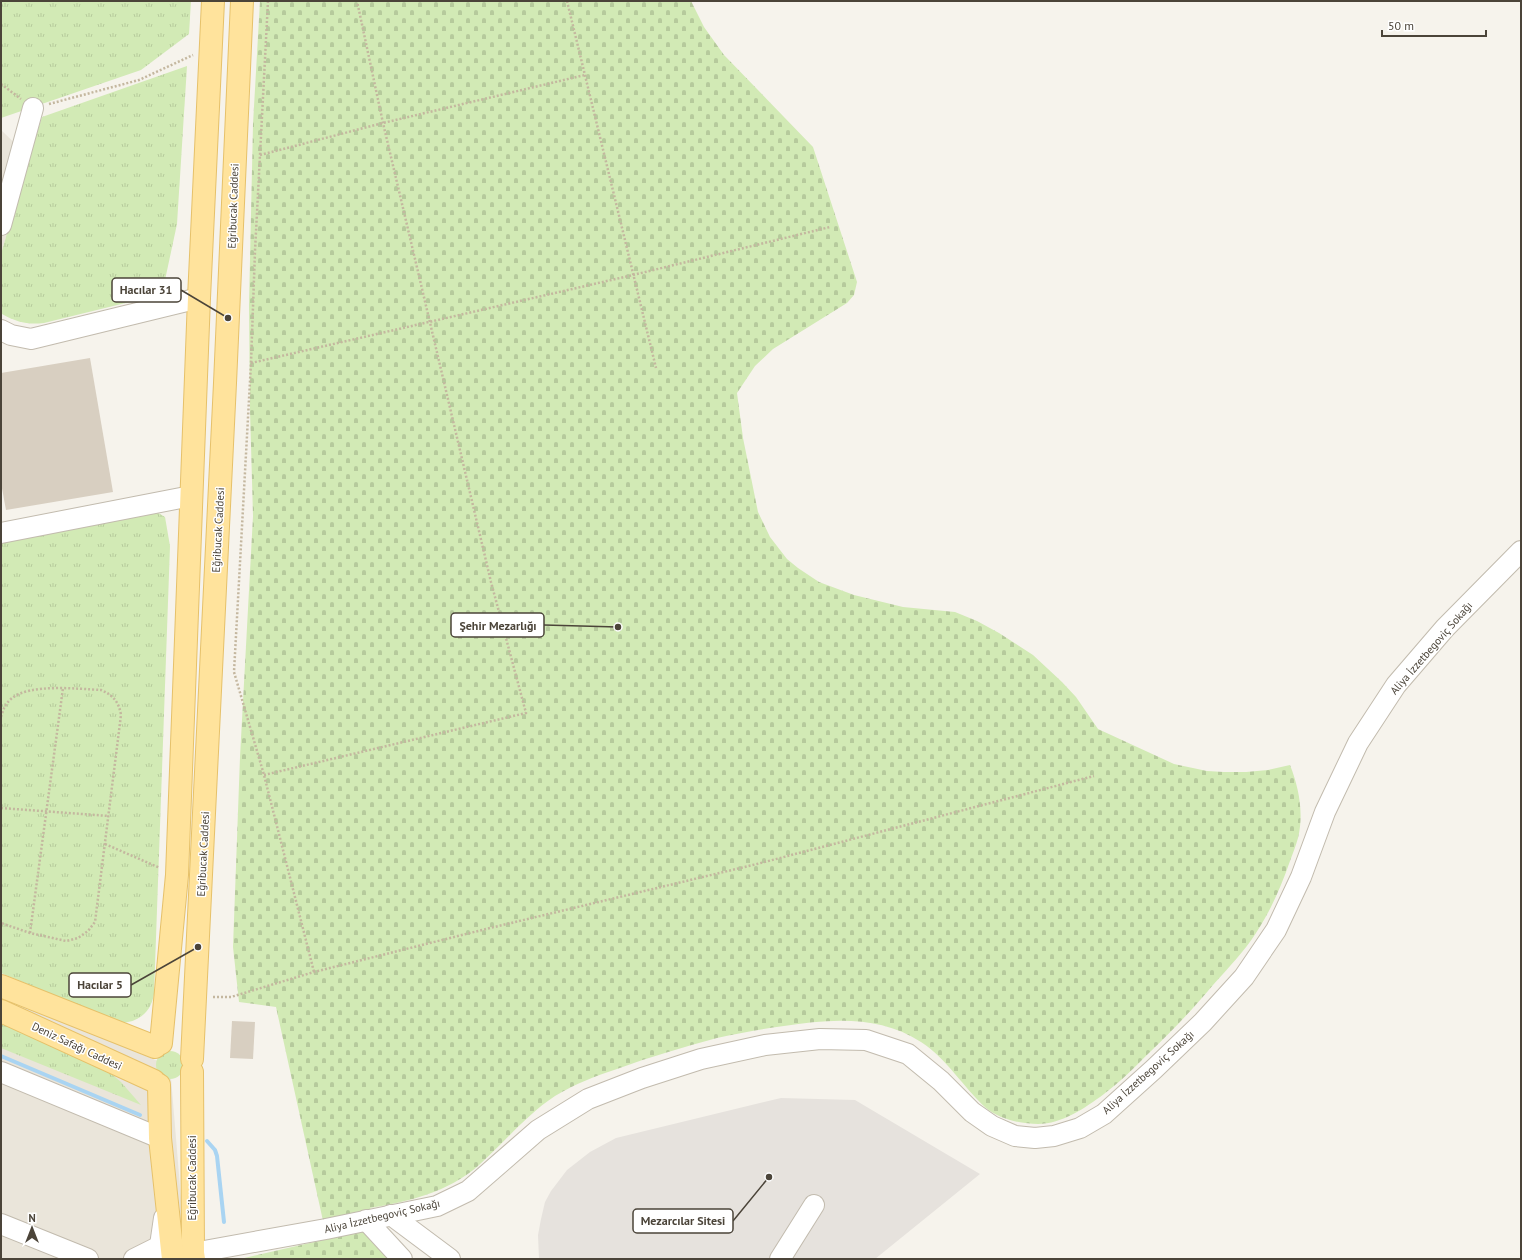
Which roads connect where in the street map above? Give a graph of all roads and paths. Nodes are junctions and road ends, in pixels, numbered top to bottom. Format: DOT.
graph roads {
  1 [pos="213,1"];
  2 [pos="242,1"];
  3 [pos="268,1"];
  4 [pos="357,1"];
  5 [pos="567,1"];
  6 [pos="211,47"];
  7 [pos="585,75"];
  8 [pos="1,84"];
  9 [pos="33,108"];
  10 [pos="383,123"];
  11 [pos="260,155"];
  12 [pos="1,225"];
  13 [pos="830,227"];
  14 [pos="632,275"];
  15 [pos="199,298"];
  16 [pos="431,323"];
  17 [pos="1,330"];
  18 [pos="252,363"];
  19 [pos="656,368"];
  20 [pos="191,496"];
  21 [pos="1,533"];
  22 [pos="1521,551"];
  23 [pos="63,688"];
  24 [pos="1,717"];
  25 [pos="264,775"];
  26 [pos="1094,776"];
  27 [pos="1,808"];
  28 [pos="46,811"];
  29 [pos="108,816"];
  30 [pos="105,844"];
  31 [pos="177,875"];
  32 [pos="1,923"];
  33 [pos="30,932"];
  34 [pos="314,972"];
  35 [pos="1,986"];
  36 [pos="196,996"];
  37 [pos="1,1011"];
  38 [pos="158,1045"];
  39 [pos="192,1065"];
  40 [pos="1,1072"];
  41 [pos="156,1083"];
  42 [pos="160,1138"];
  43 [pos="814,1205"];
  44 [pos="391,1215"];
  45 [pos="366,1220"];
  46 [pos="1,1224"];
  47 [pos="176,1255"];
  48 [pos="88,1259"];
  49 [pos="134,1259"];
  50 [pos="402,1259"];
  51 [pos="450,1259"];
  52 [pos="780,1259"];
  1 -- 6 [label="main road"];
  2 -- 36 [label="main road, Eğribucak Caddesi"];
  3 -- 11 [label="path"];
  4 -- 10 [label="path"];
  5 -- 7 [label="path"];
  6 -- 9 [label="path"];
  6 -- 15 [label="main road"];
  7 -- 10 [label="path"];
  7 -- 14 [label="path"];
  8 -- 9 [label="path"];
  9 -- 12 [label="street"];
  10 -- 11 [label="path"];
  10 -- 16 [label="path"];
  11 -- 18 [label="path"];
  13 -- 14 [label="path"];
  14 -- 16 [label="path"];
  14 -- 19 [label="path"];
  15 -- 17 [label="street"];
  15 -- 20 [label="main road"];
  16 -- 18 [label="path"];
  16 -- 25 [label="path"];
  18 -- 25 [label="path"];
  20 -- 21 [label="street"];
  20 -- 31 [label="main road"];
  22 -- 44 [label="street, Aliya İzzetbegoviç Sokağı"];
  23 -- 24 [label="path"];
  23 -- 28 [label="path"];
  23 -- 29 [label="path"];
  25 -- 34 [label="path"];
  26 -- 34 [label="path"];
  27 -- 28 [label="path"];
  28 -- 29 [label="path"];
  28 -- 33 [label="path"];
  29 -- 30 [label="path"];
  30 -- 31 [label="path"];
  30 -- 33 [label="path"];
  31 -- 38 [label="main road"];
  32 -- 33 [label="path"];
  34 -- 36 [label="path"];
  35 -- 38 [label="main road"];
  36 -- 39 [label="main road, Eğribucak Caddesi"];
  37 -- 41 [label="main road, Deniz Safağı Caddesi"];
  38 -- 39 [label="main road"];
  38 -- 41 [label="main road"];
  39 -- 41 [label="main road"];
  39 -- 47 [label="main road, Eğribucak Caddesi"];
  40 -- 42 [label="street"];
  41 -- 42 [label="main road, Eğribucak Caddesi"];
  42 -- 47 [label="main road, Eğribucak Caddesi"];
  43 -- 52 [label="street"];
  44 -- 45 [label="street, Aliya İzzetbegoviç Sokağı"];
  44 -- 51 [label="street"];
  45 -- 47 [label="street, Aliya İzzetbegoviç Sokağı"];
  45 -- 50 [label="street"];
  46 -- 48 [label="street"];
  47 -- 49 [label="street, Aliya İzzetbegoviç Sokağı"];
}
